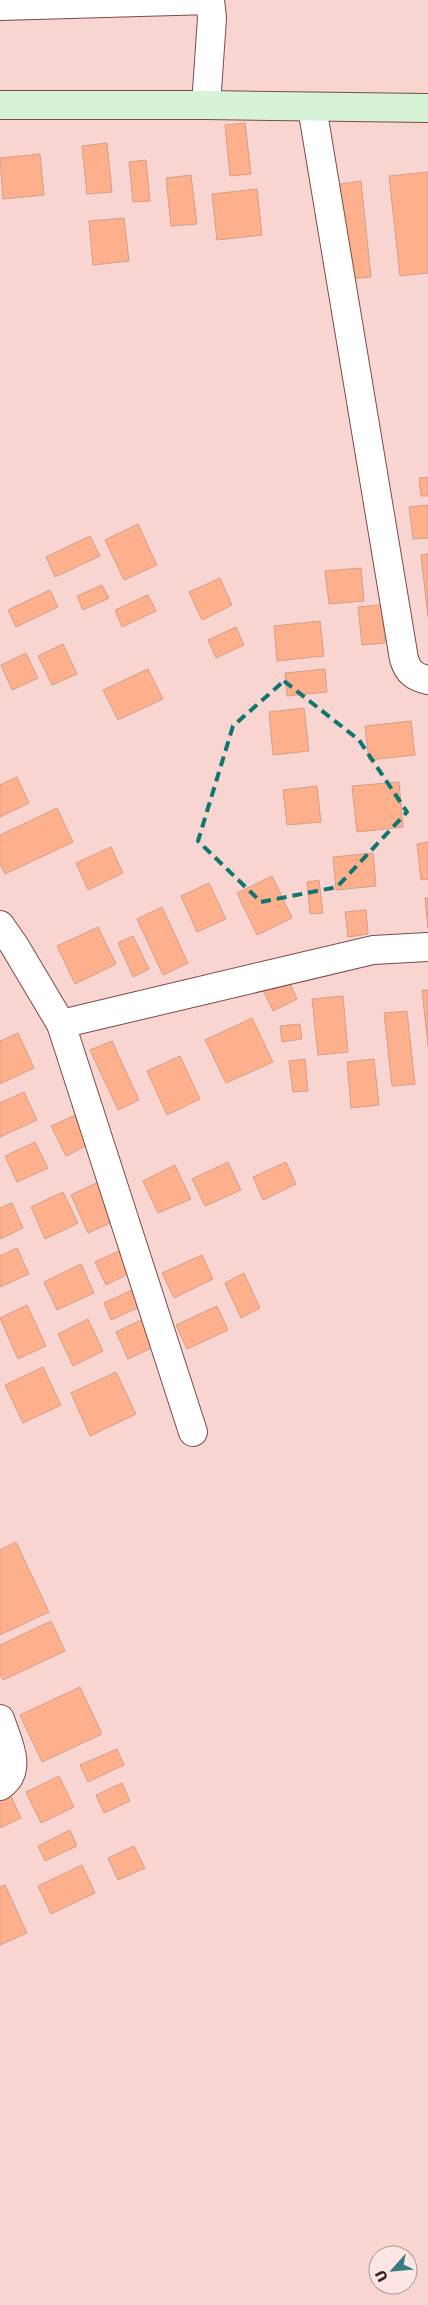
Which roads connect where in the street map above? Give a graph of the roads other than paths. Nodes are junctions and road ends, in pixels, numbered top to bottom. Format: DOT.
graph roads {
  1 [pos="0,6"];
  2 [pos="206,104"];
  3 [pos="0,105"];
  4 [pos="312,107"];
  5 [pos="428,108"];
  6 [pos="428,680"];
  7 [pos="5,939"];
  8 [pos="428,946"];
  9 [pos="61,1024"];
  10 [pos="194,1432"];
  11 [pos="0,1719"];
  12 [pos="0,1786"];
  1 -- 2 [label="street"];
  2 -- 3 [label="main road"];
  2 -- 4 [label="main road"];
  4 -- 5 [label="main road"];
  4 -- 6 [label="street"];
  7 -- 9 [label="street"];
  8 -- 9 [label="street"];
  9 -- 10 [label="street"];
  11 -- 12 [label="street"];
}
